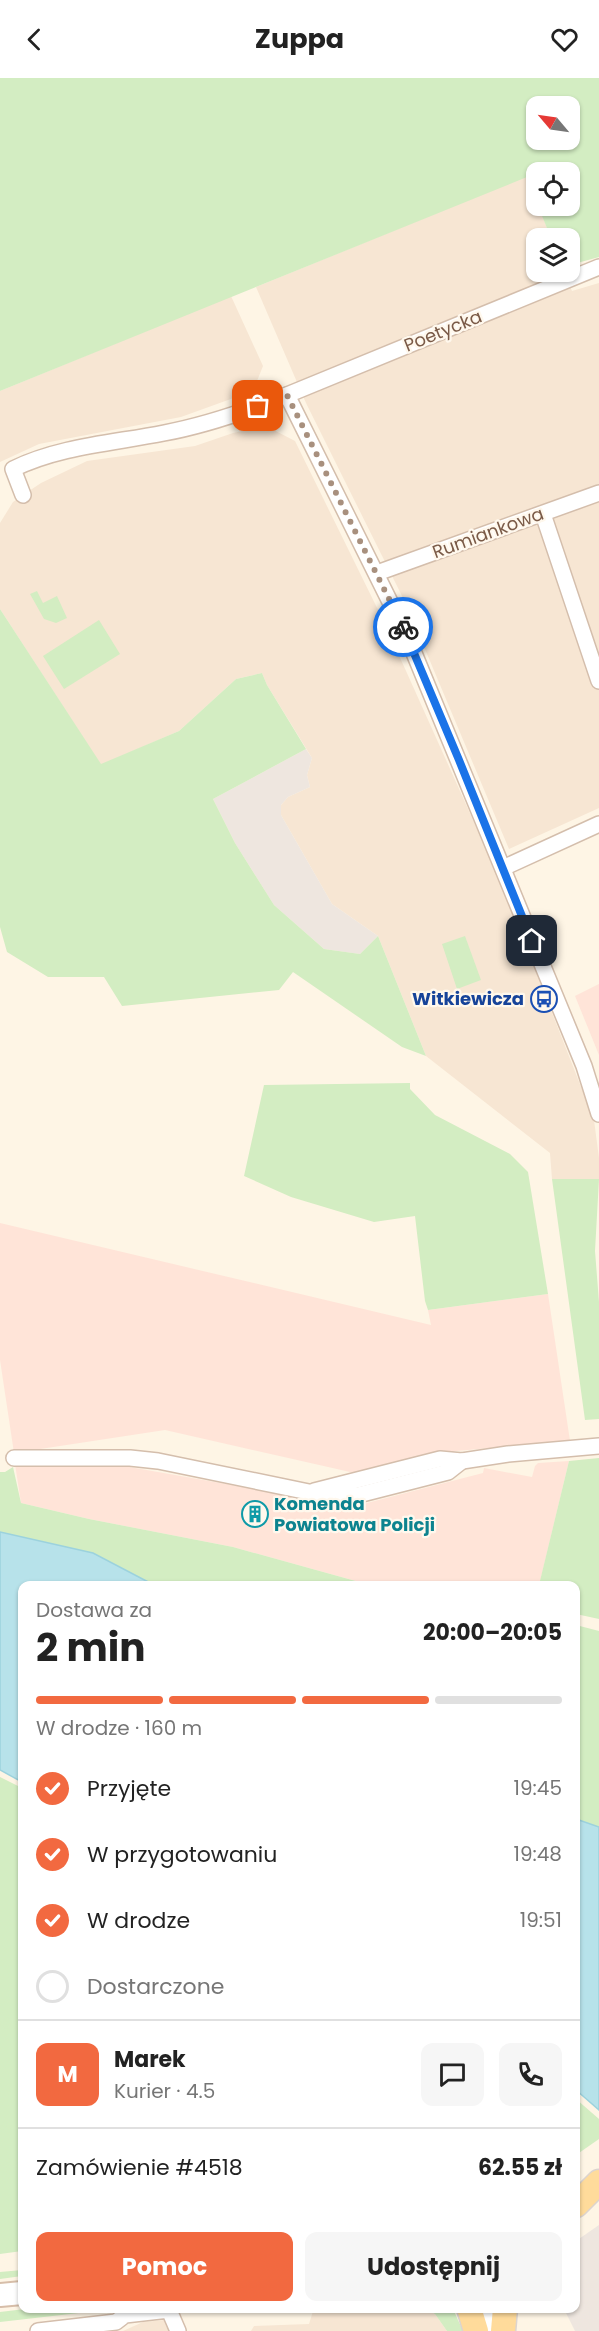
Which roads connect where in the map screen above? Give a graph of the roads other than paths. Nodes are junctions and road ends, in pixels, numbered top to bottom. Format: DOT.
graph roads {
  1 [pos="599,267"];
  2 [pos="287,395"];
  3 [pos="7,472"];
  4 [pos="599,493"];
  5 [pos="23,495"];
  6 [pos="543,514"];
  7 [pos="377,573"];
  8 [pos="599,681"];
  9 [pos="599,824"];
  10 [pos="503,868"];
  11 [pos="599,1114"];
  12 [pos="599,1446"];
  13 [pos="14,1458"];
  14 [pos="599,2181"];
  15 [pos="580,2191"];
  16 [pos="580,2201"];
  17 [pos="18,2293"];
  18 [pos="0,2295"];
  19 [pos="143,2313"];
  20 [pos="170,2313"];
  21 [pos="471,2313"];
  22 [pos="491,2313"];
  23 [pos="505,2313"];
  24 [pos="38,2331"];
  25 [pos="178,2331"];
  26 [pos="476,2331"];
  27 [pos="496,2331"];
  28 [pos="503,2331"];
  1 -- 2 [label="street, Poetycka"];
  2 -- 3 [label="street, Poetycka"];
  2 -- 7 [label="street"];
  3 -- 5 [label="street"];
  4 -- 6 [label="street, Rumiankowa"];
  6 -- 7 [label="street, Rumiankowa"];
  6 -- 8 [label="street"];
  7 -- 10 [label="street"];
  9 -- 10 [label="street"];
  10 -- 11 [label="street"];
  12 -- 13 [label="street"];
  14 -- 15 [label="main road"];
  14 -- 16 [label="main road"];
  17 -- 18 [label="main road"];
  19 -- 24 [label="street"];
  20 -- 25 [label="street"];
  21 -- 26 [label="main road"];
  22 -- 27 [label="main road"];
  23 -- 28 [label="main road"];
}
